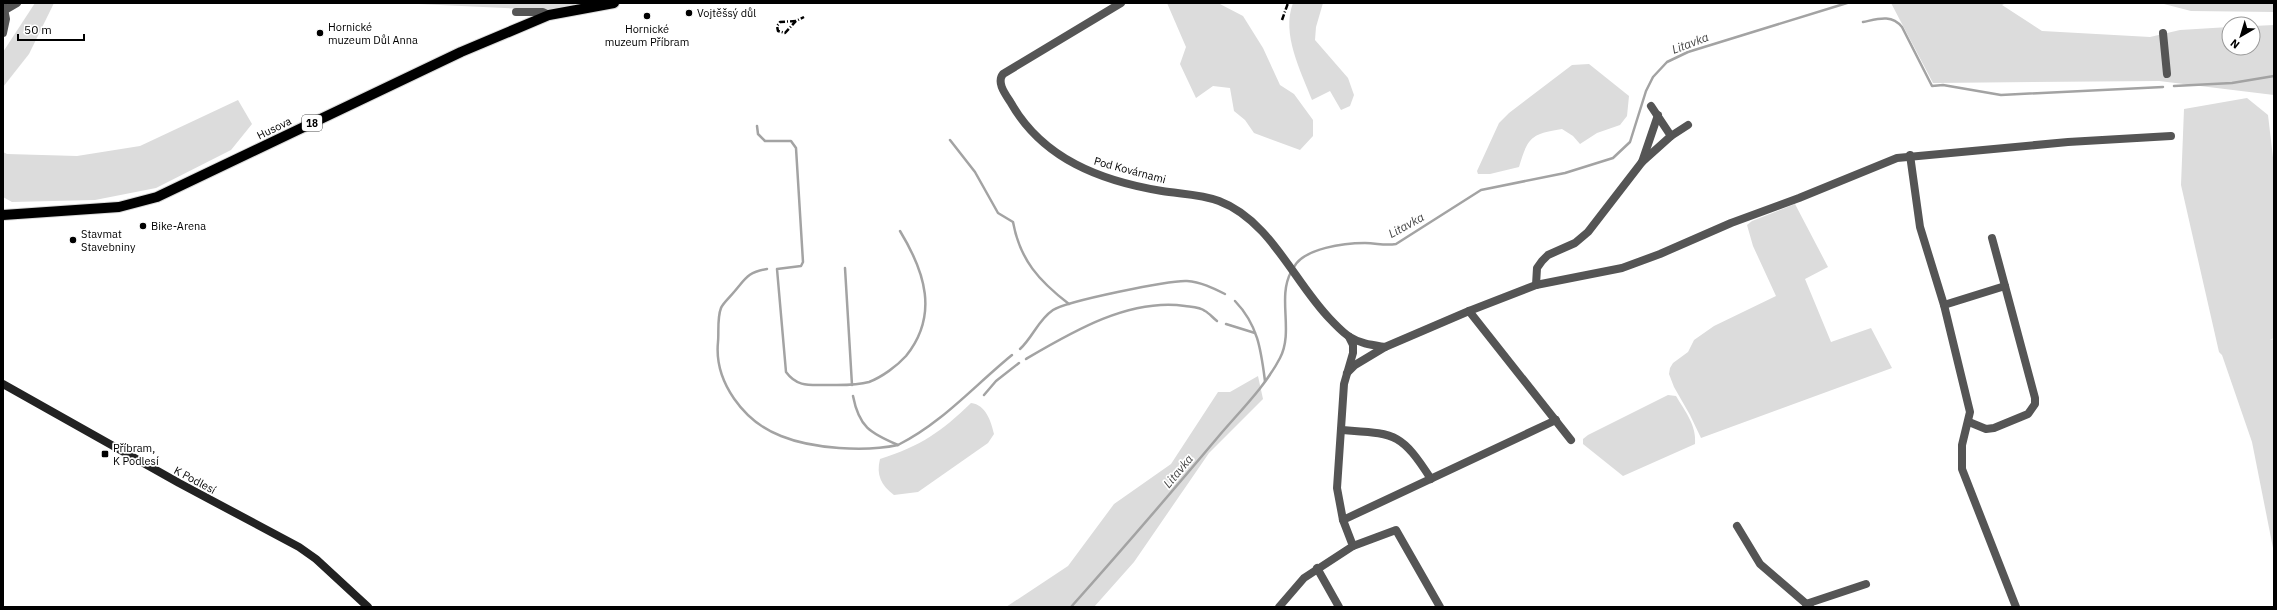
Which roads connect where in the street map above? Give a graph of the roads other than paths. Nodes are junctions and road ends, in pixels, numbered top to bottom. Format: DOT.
graph roads {
  1 [pos="17,3"];
  2 [pos="614,3"];
  3 [pos="1121,3"];
  4 [pos="4,7"];
  5 [pos="516,12"];
  6 [pos="549,15"];
  7 [pos="3,33"];
  8 [pos="2163,33"];
  9 [pos="2167,74"];
  10 [pos="1651,106"];
  11 [pos="1658,115"];
  12 [pos="1688,125"];
  13 [pos="1671,136"];
  14 [pos="2171,136"];
  15 [pos="1910,155"];
  16 [pos="1642,162"];
  17 [pos="3,215"];
  18 [pos="1992,238"];
  19 [pos="1536,285"];
  20 [pos="2005,286"];
  21 [pos="1944,305"];
  22 [pos="1470,311"];
  23 [pos="1349,337"];
  24 [pos="1385,347"];
  25 [pos="1347,373"];
  26 [pos="3,384"];
  27 [pos="1556,420"];
  28 [pos="1969,422"];
  29 [pos="1341,430"];
  30 [pos="1572,440"];
  31 [pos="1430,479"];
  32 [pos="1343,520"];
  33 [pos="1737,526"];
  34 [pos="1353,546"];
  35 [pos="1317,568"];
  36 [pos="1866,584"];
  37 [pos="1808,605"];
  38 [pos="368,607"];
  39 [pos="1279,607"];
  40 [pos="1339,607"];
  41 [pos="1440,607"];
  42 [pos="2016,607"];
  1 -- 4 [label="street"];
  2 -- 6 [label="main road, Husova / 18"];
  3 -- 23 [label="street, Pod Kovárnami"];
  4 -- 7 [label="street"];
  5 -- 6 [label="street"];
  6 -- 17 [label="main road, Husova / 18"];
  8 -- 9 [label="street"];
  10 -- 11 [label="street"];
  11 -- 13 [label="street"];
  11 -- 16 [label="street"];
  12 -- 13 [label="street"];
  13 -- 16 [label="street"];
  14 -- 15 [label="street"];
  15 -- 19 [label="street"];
  15 -- 21 [label="street"];
  16 -- 19 [label="street"];
  18 -- 20 [label="street"];
  19 -- 22 [label="street"];
  20 -- 21 [label="street"];
  20 -- 28 [label="street"];
  21 -- 28 [label="street"];
  22 -- 24 [label="street"];
  22 -- 27 [label="street"];
  23 -- 24 [label="street, Pod Kovárnami"];
  23 -- 25 [label="street"];
  24 -- 25 [label="street"];
  25 -- 29 [label="street"];
  26 -- 38 [label="street, K Podlesí"];
  27 -- 30 [label="street"];
  27 -- 31 [label="street"];
  28 -- 42 [label="street"];
  29 -- 31 [label="street"];
  29 -- 32 [label="street"];
  31 -- 32 [label="street"];
  32 -- 34 [label="street"];
  33 -- 37 [label="street"];
  34 -- 35 [label="street"];
  34 -- 41 [label="street"];
  35 -- 39 [label="street"];
  35 -- 40 [label="street"];
  36 -- 37 [label="street"];
}
